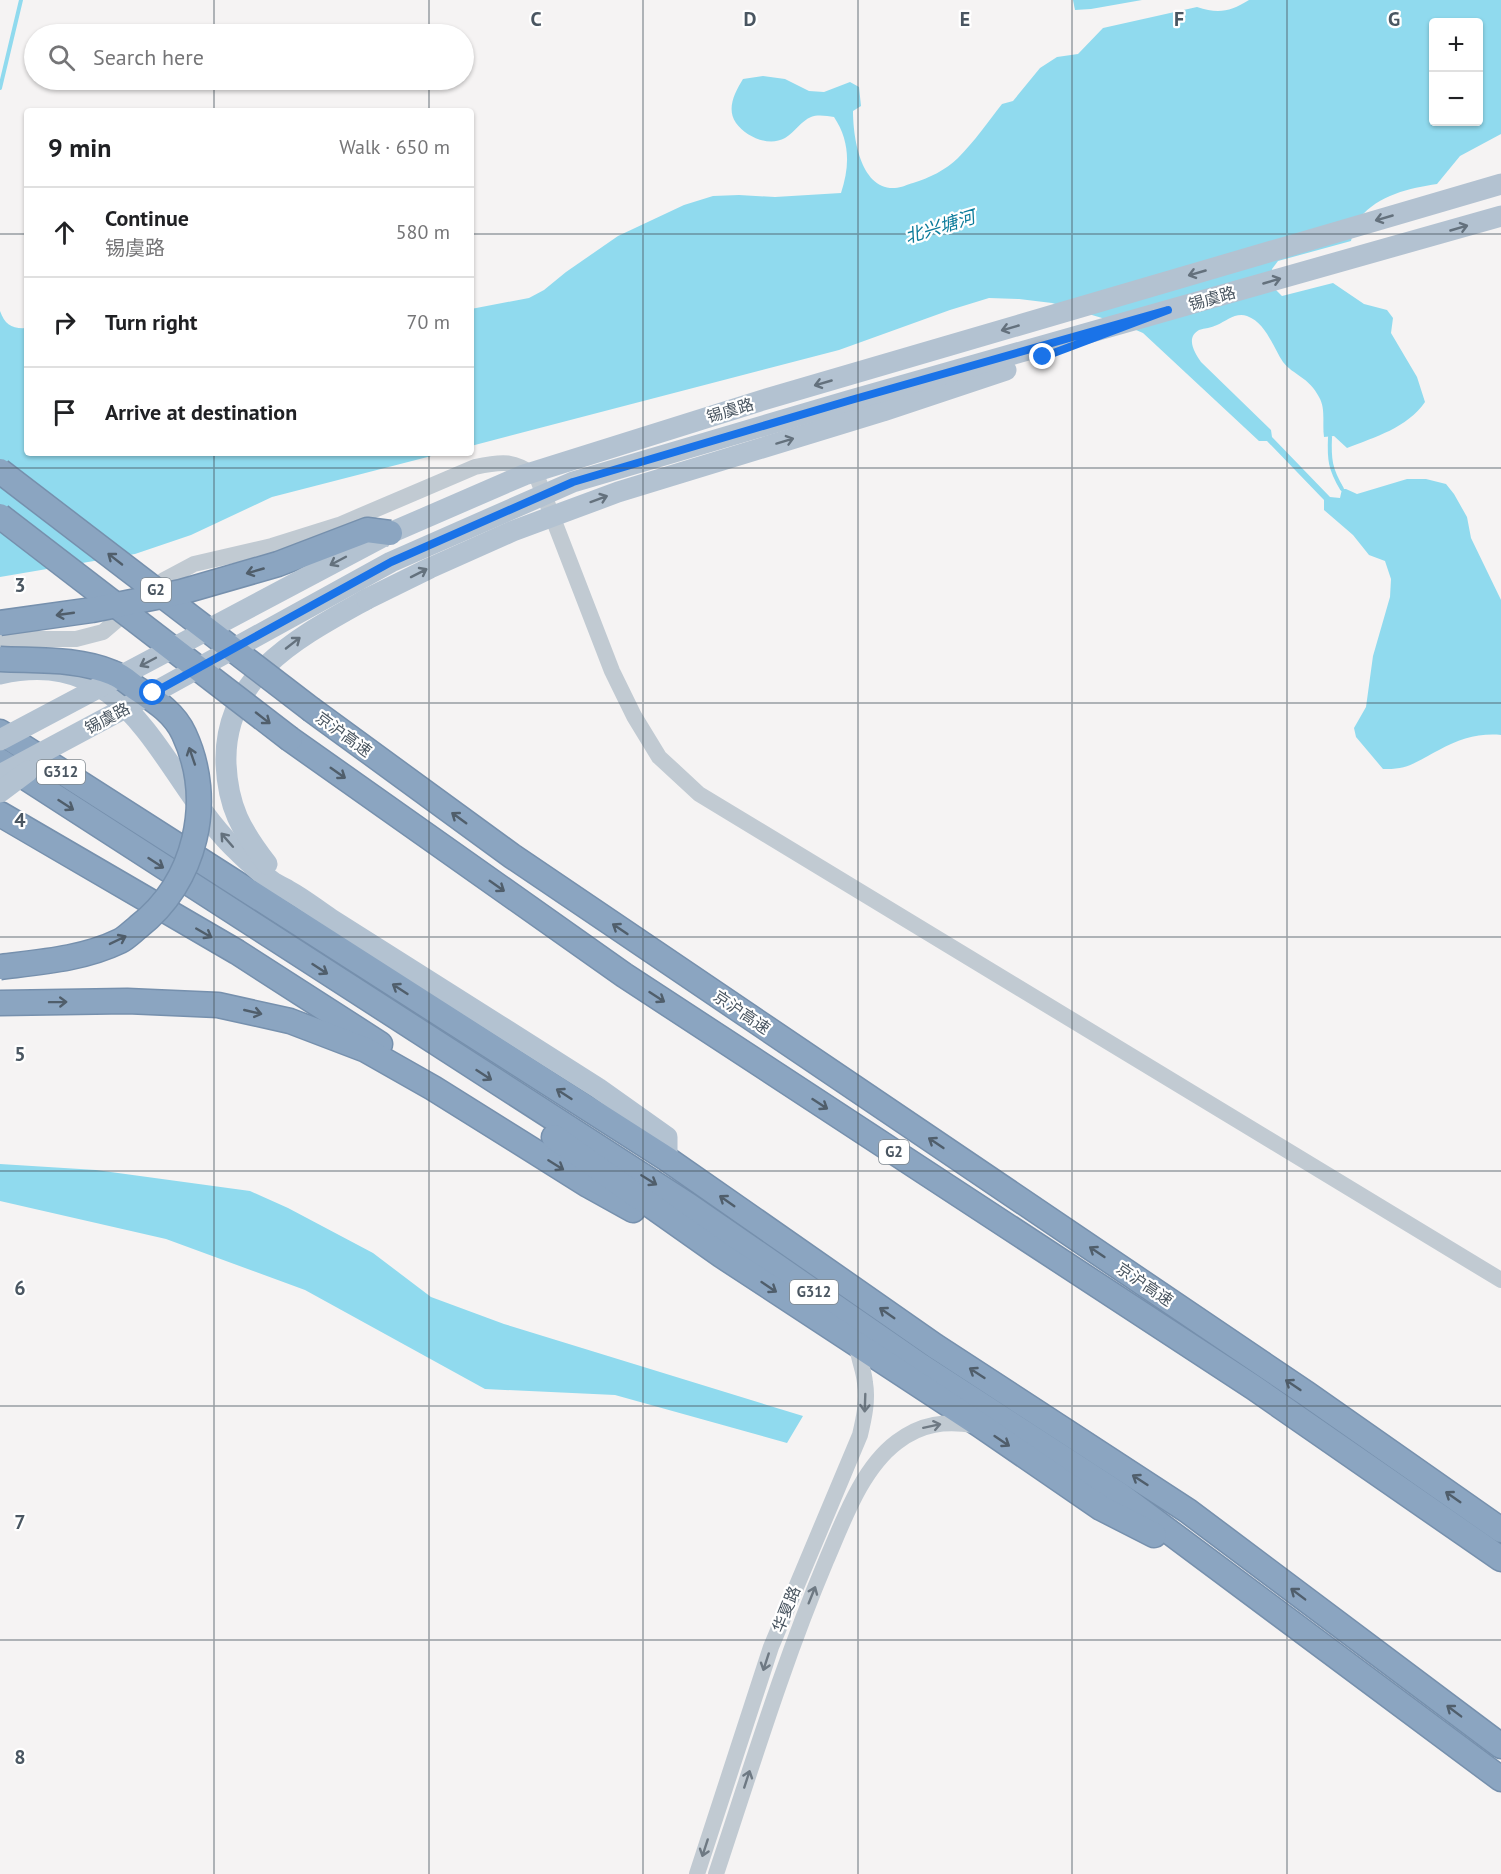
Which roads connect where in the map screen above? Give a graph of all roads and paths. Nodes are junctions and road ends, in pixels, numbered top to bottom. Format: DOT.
graph roads {
  1 [pos="1501,184"];
  2 [pos="1501,216"];
  3 [pos="1168,310"];
  4 [pos="0,471"];
  5 [pos="0,516"];
  6 [pos="390,533"];
  7 [pos="0,622"];
  8 [pos="0,639"];
  9 [pos="0,659"];
  10 [pos="0,674"];
  11 [pos="0,732"];
  12 [pos="0,740"];
  13 [pos="65,740"];
  14 [pos="0,761"];
  15 [pos="0,775"];
  16 [pos="0,792"];
  17 [pos="0,814"];
  18 [pos="288,890"];
  19 [pos="0,967"];
  20 [pos="0,1003"];
  21 [pos="536,1108"];
  22 [pos="501,1131"];
  23 [pos="667,1159"];
  24 [pos="721,1255"];
  25 [pos="1501,1280"];
  26 [pos="857,1346"];
  27 [pos="980,1425"];
  28 [pos="1501,1530"];
  29 [pos="1501,1559"];
  30 [pos="1211,1563"];
  31 [pos="1501,1746"];
  32 [pos="1501,1779"];
  33 [pos="697,1874"];
  34 [pos="716,1874"];
  1 -- 6 [label="main road, 锡虞路, one-way, bridge"];
  3 -- 2 [label="main road, 锡虞路, one-way, bridge"];
  3 -- 13 [label="main road, 锡虞路, bridge"];
  18 -- 3 [label="main road, one-way, bridge"];
  28 -- 4 [label="highway, 京沪高速 / G2, one-way, bridge"];
  5 -- 29 [label="highway, 京沪高速 / G2, one-way, bridge"];
  6 -- 7 [label="highway, one-way, bridge"];
  6 -- 12 [label="main road, 锡虞路, one-way, bridge"];
  8 -- 25 [label="street"];
  19 -- 9 [label="highway, one-way, bridge"];
  18 -- 10 [label="main road, one-way"];
  23 -- 11 [label="highway, G312, one-way, bridge"];
  13 -- 15 [label="main road, 锡虞路, bridge"];
  13 -- 16 [label="main road, bridge"];
  14 -- 21 [label="highway, G312, one-way, bridge"];
  17 -- 22 [label="highway, one-way"];
  18 -- 23 [label="main road"];
  20 -- 22 [label="highway, one-way"];
  21 -- 24 [label="highway"];
  21 -- 30 [label="highway, G312, one-way"];
  22 -- 24 [label="highway, one-way"];
  31 -- 23 [label="highway, G312, one-way"];
  24 -- 26 [label="highway, one-way"];
  26 -- 27 [label="highway"];
  26 -- 33 [label="street, 华夏路, one-way"];
  27 -- 30 [label="highway, one-way"];
  34 -- 27 [label="street, 华夏路, one-way"];
  30 -- 32 [label="highway, G312"];
}
